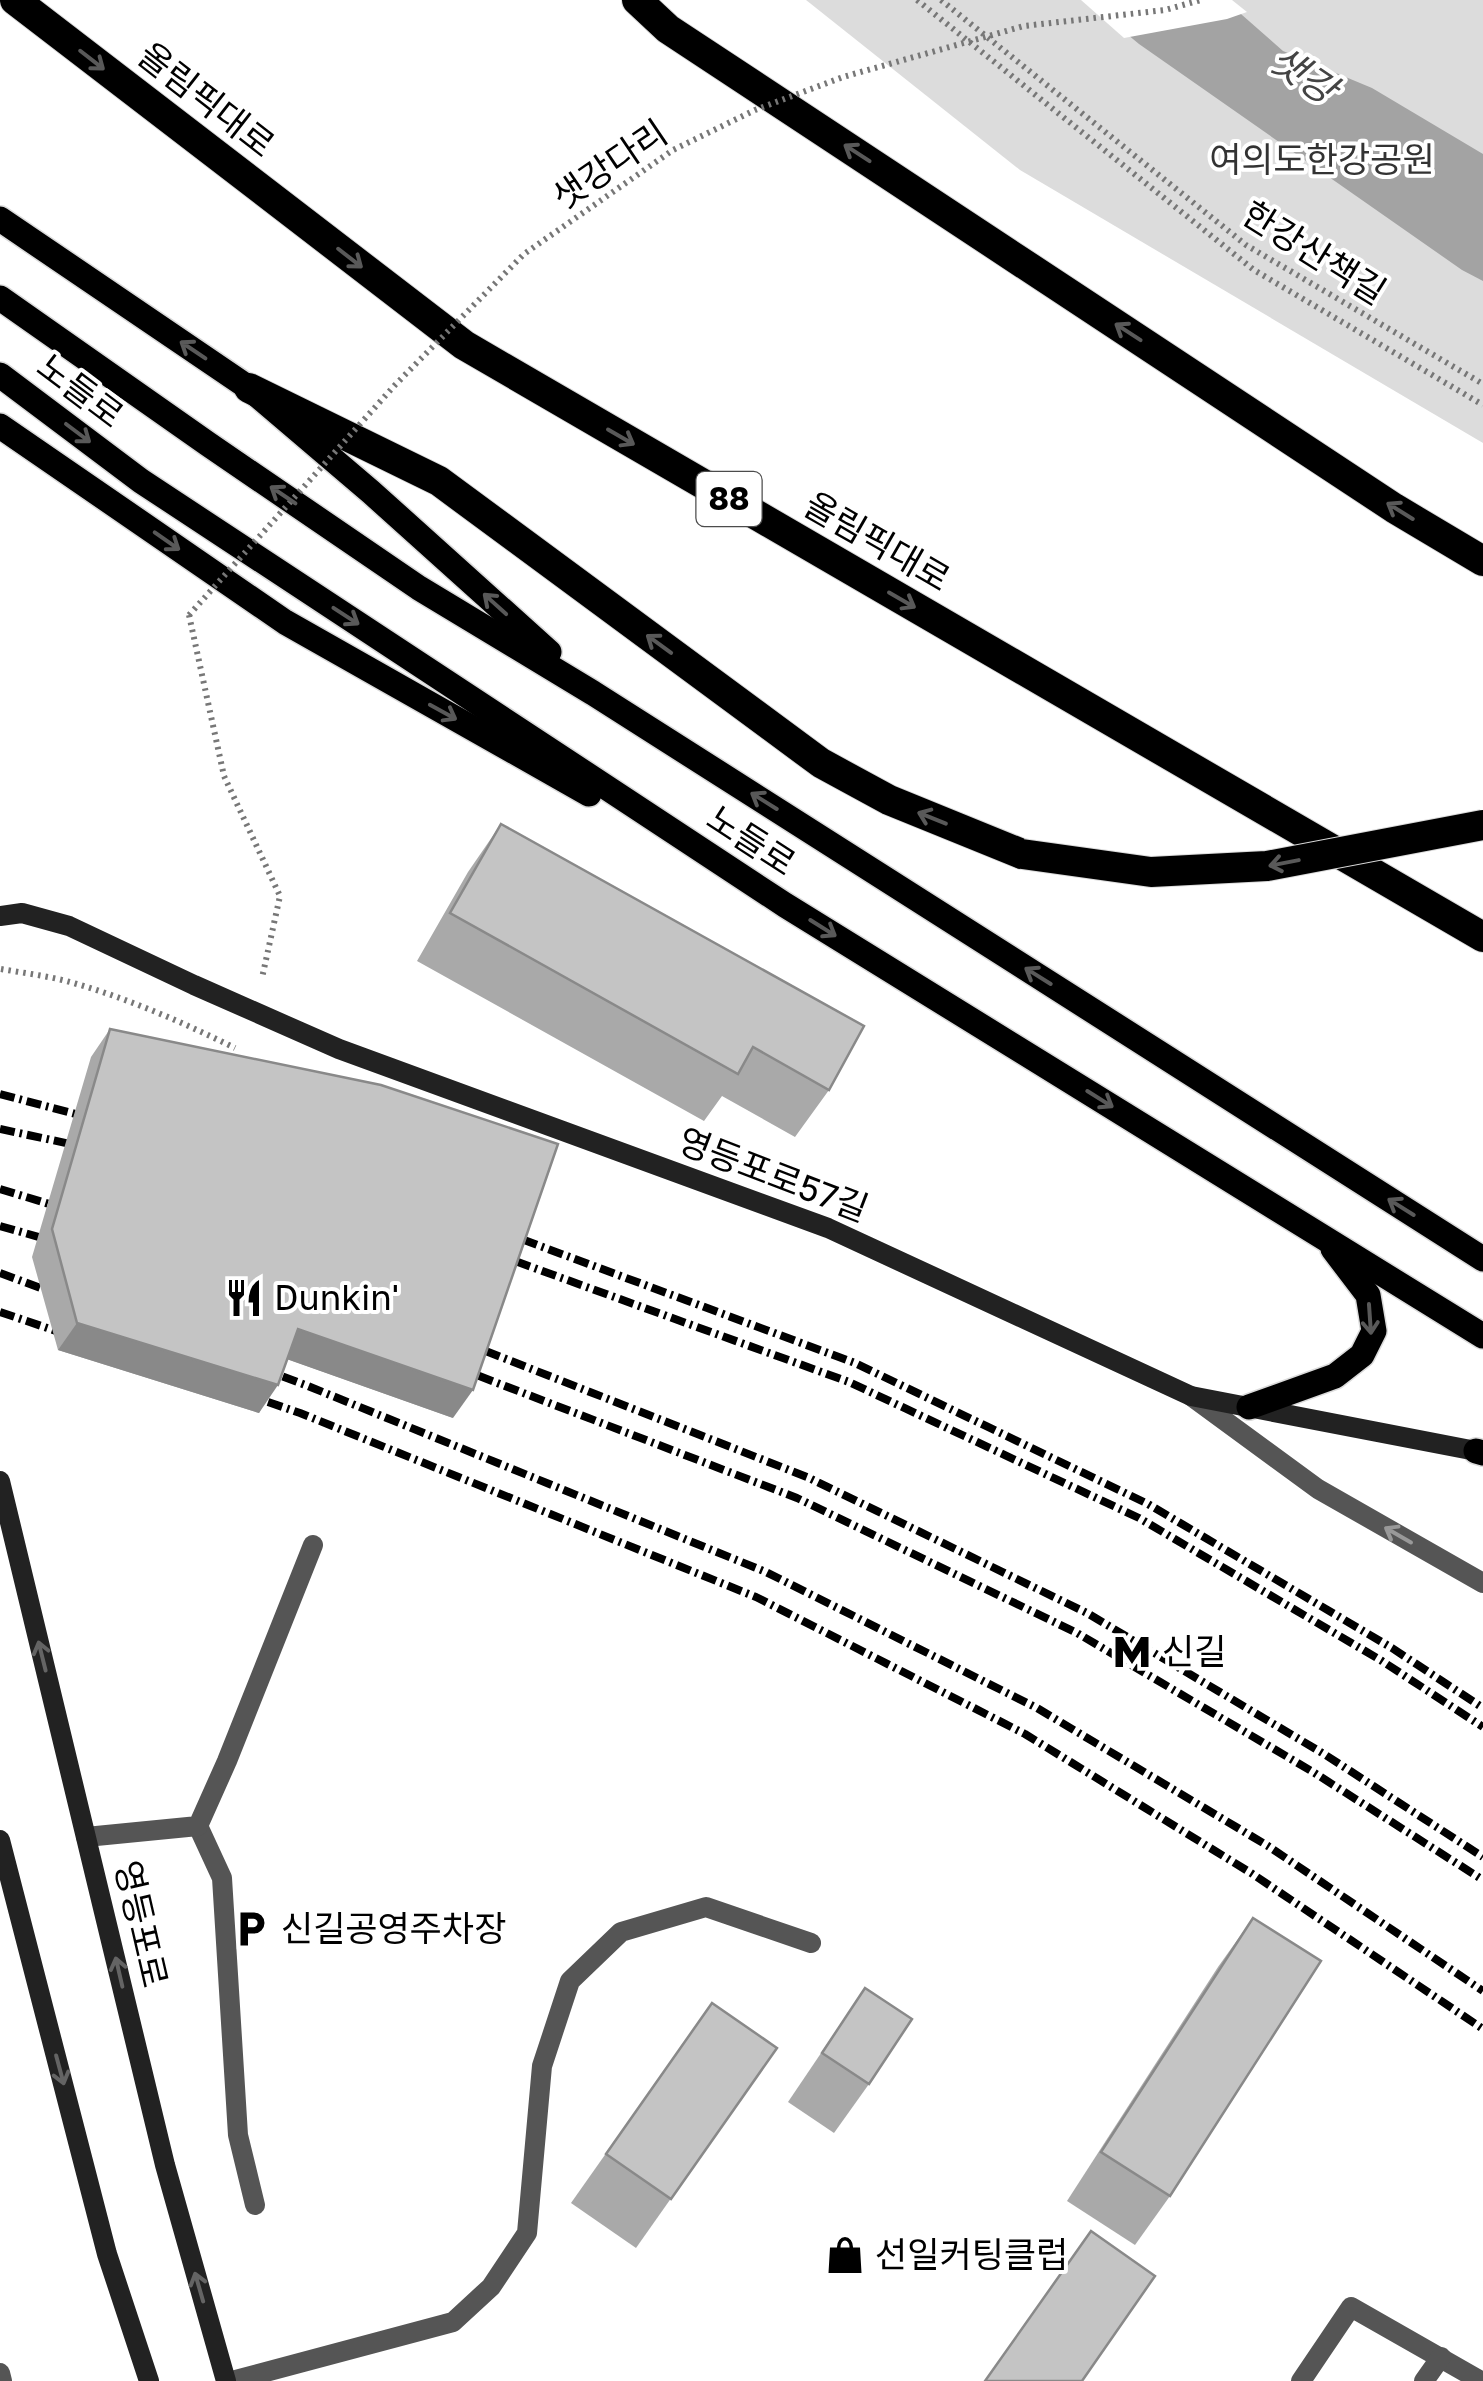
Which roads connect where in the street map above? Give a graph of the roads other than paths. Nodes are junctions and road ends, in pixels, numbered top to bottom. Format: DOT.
graph roads {
  1 [pos="16,0"];
  2 [pos="637,0"];
  3 [pos="0,220"];
  4 [pos="0,298"];
  5 [pos="0,374"];
  6 [pos="249,388"];
  7 [pos="0,426"];
  8 [pos="1483,561"];
  9 [pos="593,692"];
  10 [pos="1483,826"];
  11 [pos="0,901"];
  12 [pos="785,905"];
  13 [pos="22,913"];
  14 [pos="0,916"];
  15 [pos="1483,937"];
  16 [pos="1324,1237"];
  17 [pos="1483,1259"];
  18 [pos="1483,1336"];
  19 [pos="1191,1396"];
  20 [pos="1249,1407"];
  21 [pos="1481,1451"];
  22 [pos="0,1481"];
  23 [pos="313,1545"];
  24 [pos="1483,1583"];
  25 [pos="198,1826"];
  26 [pos="86,1838"];
  27 [pos="0,1840"];
  28 [pos="811,1943"];
  29 [pos="254,2205"];
  30 [pos="1441,2357"];
  31 [pos="0,2373"];
  32 [pos="2,2381"];
  33 [pos="149,2381"];
  34 [pos="229,2381"];
  35 [pos="1301,2381"];
  36 [pos="1424,2381"];
  37 [pos="1481,2381"];
  1 -- 15 [label="highway, 올림픽대로 / 88, one-way"];
  8 -- 2 [label="highway, one-way"];
  6 -- 3 [label="main road, one-way"];
  9 -- 4 [label="main road, 노들로, one-way"];
  5 -- 12 [label="main road, 노들로, one-way"];
  9 -- 6 [label="main road, one-way"];
  10 -- 6 [label="highway, one-way, bridge"];
  7 -- 12 [label="main road, one-way"];
  17 -- 9 [label="main road, 노들로, one-way"];
  11 -- 13 [label="street"];
  12 -- 16 [label="main road, 노들로, one-way"];
  13 -- 14 [label="street, 영등포로57길"];
  13 -- 19 [label="street, 영등포로57길"];
  16 -- 18 [label="main road, 노들로"];
  16 -- 20 [label="main road, one-way"];
  19 -- 20 [label="street"];
  24 -- 19 [label="street, 영등포로57길, one-way"];
  20 -- 21 [label="street"];
  26 -- 22 [label="street, 영등포로, one-way"];
  23 -- 25 [label="street"];
  25 -- 26 [label="street"];
  25 -- 29 [label="street"];
  34 -- 26 [label="street, 영등포로, one-way"];
  27 -- 33 [label="street, one-way"];
  28 -- 34 [label="street"];
  30 -- 35 [label="street"];
  30 -- 36 [label="street"];
  30 -- 37 [label="street"];
  31 -- 32 [label="street"];
}
